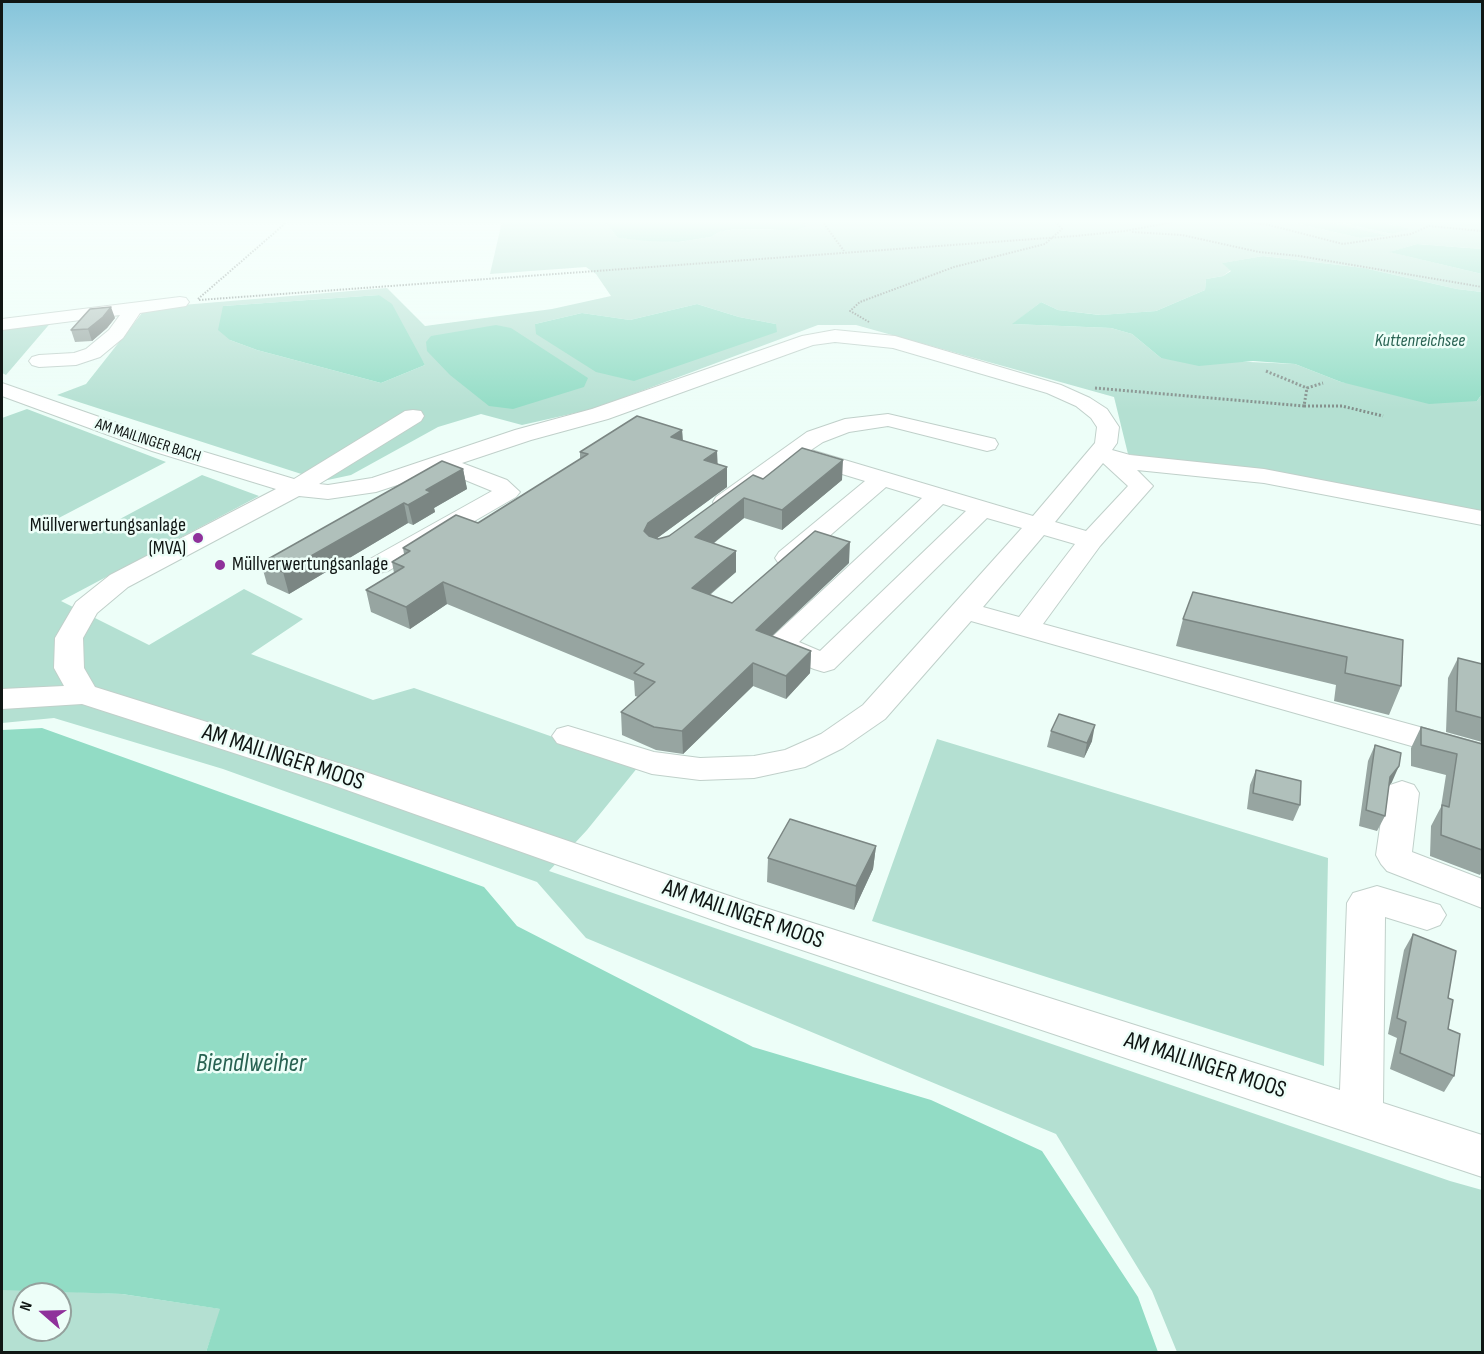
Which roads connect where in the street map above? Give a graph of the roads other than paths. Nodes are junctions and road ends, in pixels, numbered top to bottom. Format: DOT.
graph roads {
  1 [pos="180,302"];
  2 [pos="134,308"];
  3 [pos="84,314"];
  4 [pos="2,325"];
  5 [pos="16,376"];
  6 [pos="600,414"];
  7 [pos="413,416"];
  8 [pos="987,444"];
  9 [pos="793,452"];
  10 [pos="1105,456"];
  11 [pos="461,470"];
  12 [pos="881,478"];
  13 [pos="300,489"];
  14 [pos="938,496"];
  15 [pos="982,509"];
  16 [pos="707,515"];
  17 [pos="1482,518"];
  18 [pos="1037,526"];
  19 [pos="811,539"];
  20 [pos="1091,541"];
  21 [pos="871,559"];
  22 [pos="379,565"];
  23 [pos="767,576"];
  24 [pos="846,582"];
  25 [pos="890,598"];
  26 [pos="965,611"];
  27 [pos="1024,629"];
  28 [pos="84,694"];
  29 [pos="2,699"];
  30 [pos="568,736"];
  31 [pos="1482,755"];
  32 [pos="1402,793"];
  33 [pos="1482,894"];
  34 [pos="1427,915"];
  35 [pos="1361,1117"];
  36 [pos="1482,1156"];
  1 -- 2 [label="street"];
  2 -- 3 [label="street"];
  2 -- 5 [label="street"];
  3 -- 4 [label="street"];
  3 -- 5 [label="street"];
  5 -- 13 [label="street, AM MAILINGER BACH"];
  6 -- 10 [label="street"];
  6 -- 11 [label="street"];
  6 -- 13 [label="street"];
  7 -- 13 [label="street"];
  8 -- 9 [label="street"];
  9 -- 12 [label="street"];
  9 -- 16 [label="street"];
  10 -- 17 [label="street"];
  10 -- 18 [label="street"];
  10 -- 20 [label="street"];
  11 -- 13 [label="street"];
  11 -- 22 [label="street"];
  12 -- 14 [label="street"];
  12 -- 19 [label="street"];
  13 -- 28 [label="street"];
  14 -- 15 [label="street"];
  14 -- 21 [label="street"];
  15 -- 18 [label="street"];
  15 -- 25 [label="street"];
  18 -- 20 [label="street"];
  18 -- 26 [label="street"];
  19 -- 21 [label="street"];
  19 -- 23 [label="street"];
  20 -- 27 [label="street"];
  21 -- 24 [label="street"];
  24 -- 25 [label="street"];
  24 -- 25 [label="street"];
  26 -- 27 [label="street"];
  26 -- 30 [label="street"];
  27 -- 31 [label="street"];
  28 -- 29 [label="street, AM MAILINGER MOOS"];
  28 -- 35 [label="street, AM MAILINGER MOOS"];
  32 -- 33 [label="street"];
  34 -- 35 [label="street"];
  35 -- 36 [label="street, AM MAILINGER MOOS"];
}
